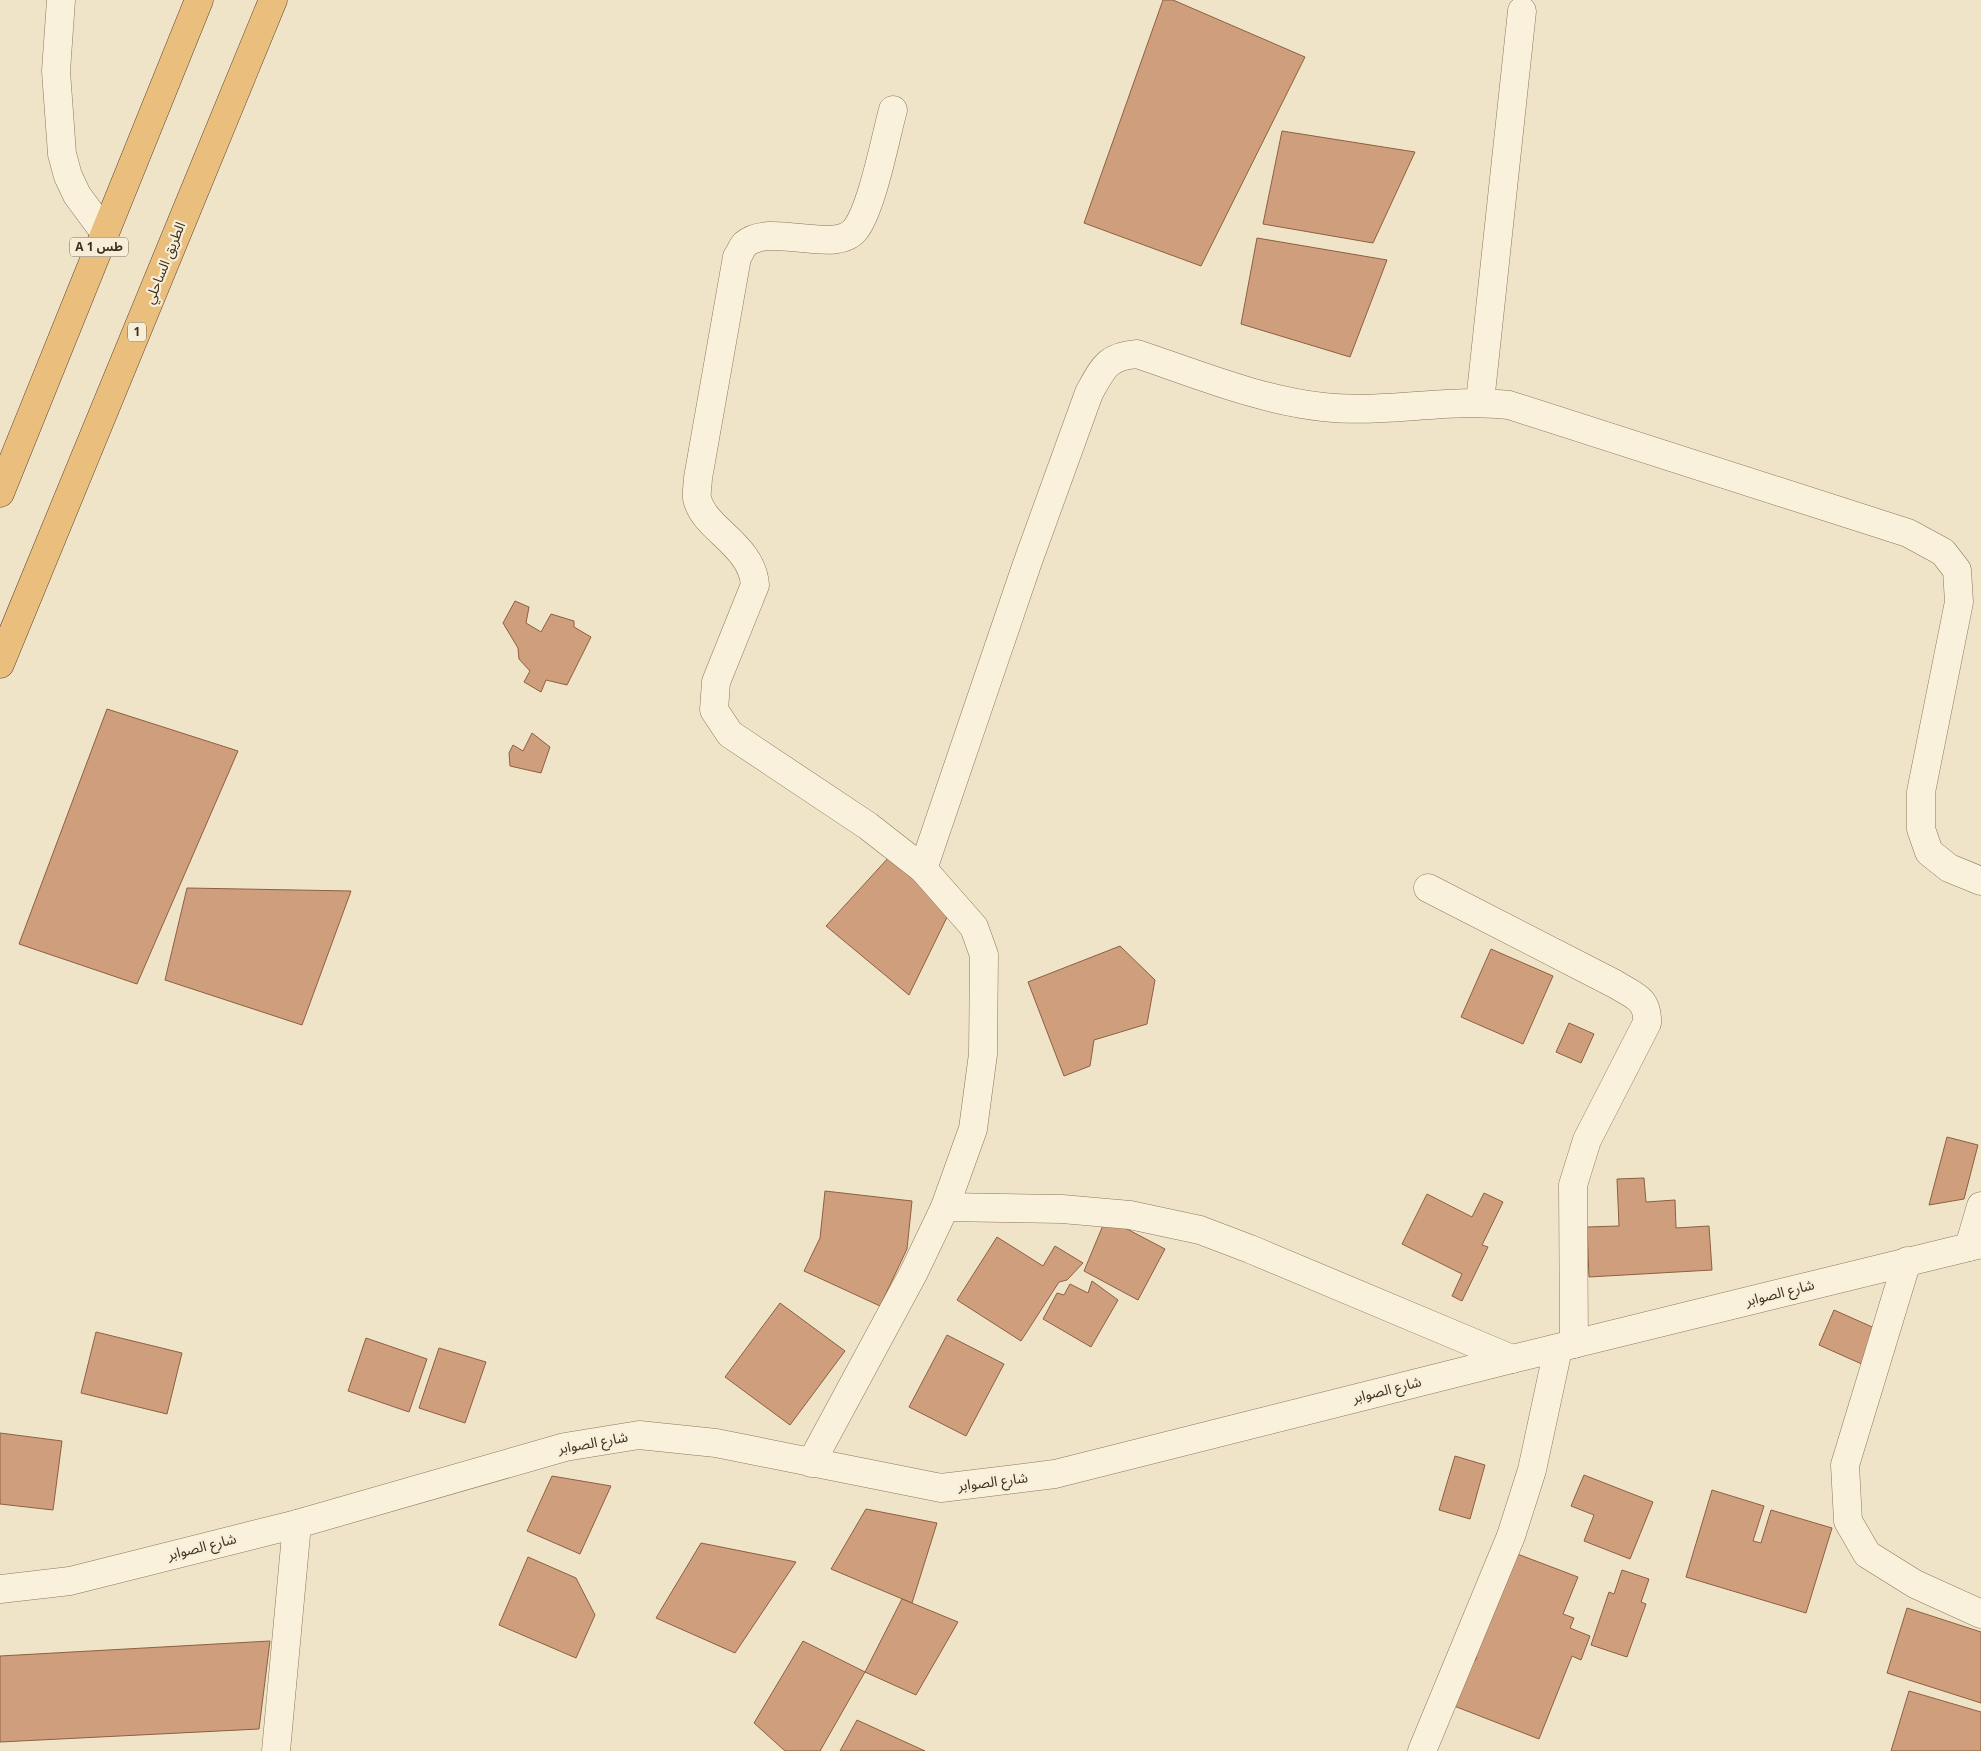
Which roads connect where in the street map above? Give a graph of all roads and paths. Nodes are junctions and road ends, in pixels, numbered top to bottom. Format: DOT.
graph roads {
  1 [pos="61,0"];
  2 [pos="199,0"];
  3 [pos="273,0"];
  4 [pos="1522,11"];
  5 [pos="893,110"];
  6 [pos="105,233"];
  7 [pos="1480,402"];
  8 [pos="0,493"];
  9 [pos="0,664"];
  10 [pos="923,869"];
  11 [pos="1981,881"];
  12 [pos="1428,888"];
  13 [pos="1981,1206"];
  14 [pos="945,1207"];
  15 [pos="1975,1246"];
  16 [pos="1907,1261"];
  17 [pos="1566,1347"];
  18 [pos="1512,1359"];
  19 [pos="811,1463"];
  20 [pos="298,1524"];
  21 [pos="0,1589"];
  22 [pos="1981,1614"];
  23 [pos="276,1751"];
  24 [pos="1422,1751"];
  1 -- 6 [label="street"];
  2 -- 6 [label="highway, A 1 طس"];
  3 -- 9 [label="highway, الطريق الساحلي / 1"];
  4 -- 7 [label="street"];
  5 -- 10 [label="street"];
  6 -- 8 [label="highway, A 1 طس"];
  7 -- 10 [label="street"];
  7 -- 11 [label="street"];
  10 -- 14 [label="street"];
  12 -- 17 [label="street"];
  13 -- 15 [label="street"];
  14 -- 18 [label="street"];
  14 -- 19 [label="street"];
  15 -- 16 [label="street, شارع الصوابر"];
  16 -- 17 [label="street, شارع الصوابر"];
  16 -- 22 [label="street"];
  17 -- 18 [label="street, شارع الصوابر"];
  17 -- 24 [label="street"];
  18 -- 19 [label="street, شارع الصوابر"];
  19 -- 20 [label="street, شارع الصوابر"];
  20 -- 21 [label="street, شارع الصوابر"];
  20 -- 23 [label="street"];
}
